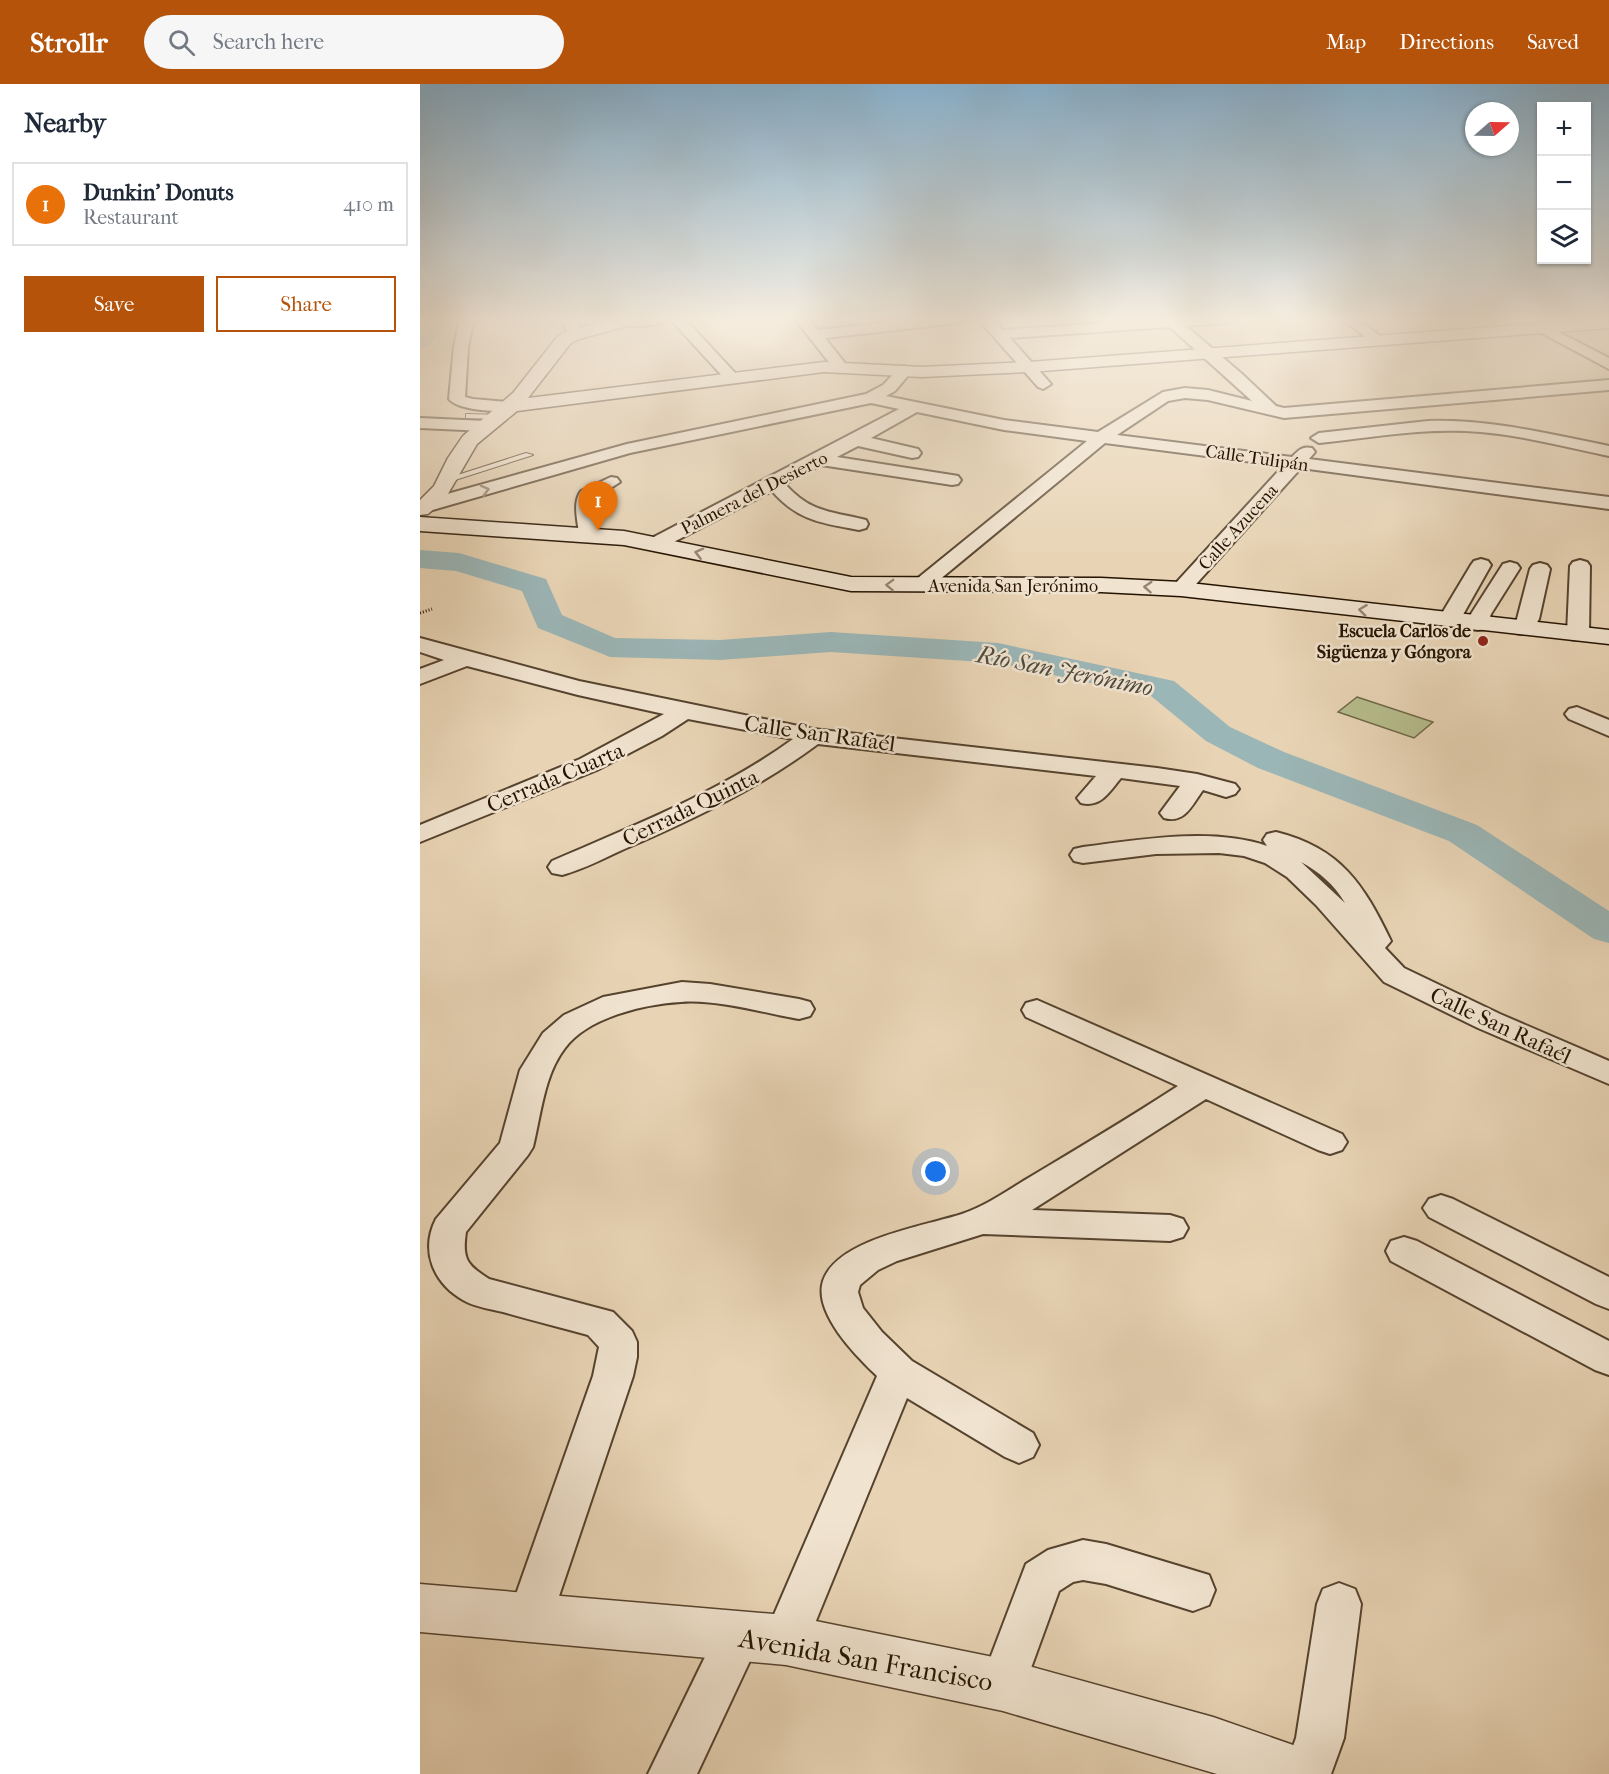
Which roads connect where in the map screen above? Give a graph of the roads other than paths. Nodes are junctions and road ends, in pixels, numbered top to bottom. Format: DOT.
graph roads {
  1 [pos="457,398"];
  2 [pos="508,398"];
  3 [pos="603,398"];
  4 [pos="871,398"];
  5 [pos="1162,398"];
  6 [pos="1220,398"];
  7 [pos="1261,398"];
  8 [pos="1500,398"];
  9 [pos="914,407"];
  10 [pos="1277,411"];
  11 [pos="491,416"];
  12 [pos="1337,417"];
  13 [pos="420,423"];
  14 [pos="1102,437"];
  15 [pos="1319,438"];
  16 [pos="856,440"];
  17 [pos="1609,451"];
  18 [pos="912,453"];
  19 [pos="529,456"];
  20 [pos="818,459"];
  21 [pos="1295,464"];
  22 [pos="449,479"];
  23 [pos="952,480"];
  24 [pos="610,482"];
  25 [pos="774,482"];
  26 [pos="1609,503"];
  27 [pos="425,515"];
  28 [pos="859,524"];
  29 [pos="589,535"];
  30 [pos="657,543"];
  31 [pos="1481,565"];
  32 [pos="1580,566"];
  33 [pos="1510,568"];
  34 [pos="1540,569"];
  35 [pos="920,586"];
  36 [pos="1182,589"];
  37 [pos="1449,621"];
  38 [pos="1478,624"];
  39 [pos="1523,628"];
  40 [pos="1578,634"];
  41 [pos="1609,637"];
  42 [pos="420,645"];
  43 [pos="465,659"];
  44 [pos="420,677"];
  45 [pos="684,711"];
  46 [pos="1577,714"];
  47 [pos="1609,729"];
  48 [pos="813,736"];
  49 [pos="1115,770"];
  50 [pos="1197,781"];
  51 [pos="1226,789"];
  52 [pos="1090,798"];
  53 [pos="1173,813"];
  54 [pos="420,834"];
  55 [pos="1083,855"];
  56 [pos="562,867"];
  57 [pos="799,1009"];
  58 [pos="1037,1010"];
  59 [pos="1609,1073"];
  60 [pos="1202,1086"];
  61 [pos="1330,1142"];
  62 [pos="1441,1208"];
  63 [pos="983,1221"];
  64 [pos="1170,1228"];
  65 [pos="1404,1251"];
  66 [pos="1609,1294"];
  67 [pos="1609,1359"];
  68 [pos="898,1372"];
  69 [pos="1019,1445"];
  70 [pos="1193,1590"];
  71 [pos="1339,1604"];
  72 [pos="420,1608"];
  73 [pos="530,1617"];
  74 [pos="762,1637"];
  75 [pos="1003,1684"];
  76 [pos="672,1774"];
  77 [pos="1299,1774"];
  78 [pos="1307,1774"];
  1 -- 11 [label="street"];
  2 -- 11 [label="street"];
  3 -- 11 [label="street"];
  4 -- 9 [label="street, Calle Tulipán"];
  27 -- 4 [label="street, one-way"];
  5 -- 14 [label="street"];
  6 -- 10 [label="street"];
  7 -- 10 [label="street"];
  8 -- 12 [label="street"];
  9 -- 14 [label="street, Calle Tulipán"];
  9 -- 16 [label="street, Palmera del Desierto"];
  10 -- 12 [label="street"];
  11 -- 13 [label="street"];
  11 -- 22 [label="street"];
  12 -- 15 [label="street, Calle Azucena"];
  14 -- 21 [label="street, Calle Tulipán"];
  14 -- 35 [label="street"];
  15 -- 17 [label="street"];
  15 -- 21 [label="street, Calle Azucena"];
  16 -- 18 [label="street"];
  16 -- 20 [label="street, Palmera del Desierto"];
  19 -- 22 [label="lane"];
  20 -- 23 [label="street"];
  20 -- 25 [label="street, Palmera del Desierto"];
  21 -- 26 [label="street, Calle Tulipán"];
  21 -- 36 [label="street, Calle Azucena"];
  22 -- 27 [label="street"];
  24 -- 29 [label="street"];
  25 -- 28 [label="street"];
  25 -- 30 [label="street, Palmera del Desierto"];
  27 -- 29 [label="street, Avenida San Jerónimo"];
  29 -- 30 [label="street, Avenida San Jerónimo"];
  35 -- 30 [label="street, Avenida San Jerónimo, one-way"];
  31 -- 37 [label="street"];
  32 -- 40 [label="street"];
  33 -- 38 [label="street"];
  34 -- 39 [label="street"];
  36 -- 35 [label="street, Avenida San Jerónimo, one-way"];
  37 -- 36 [label="street, Avenida San Jerónimo, one-way"];
  37 -- 38 [label="street, Avenida San Jerónimo"];
  38 -- 39 [label="street, Avenida San Jerónimo"];
  39 -- 40 [label="street, Avenida San Jerónimo"];
  40 -- 41 [label="street, Avenida San Jerónimo"];
  42 -- 43 [label="street, Calle San Rafaél"];
  43 -- 44 [label="street"];
  43 -- 45 [label="street, Calle San Rafaél"];
  45 -- 48 [label="street, Calle San Rafaél"];
  45 -- 54 [label="street, Cerrada Cuarta"];
  46 -- 47 [label="street"];
  48 -- 49 [label="street, Calle San Rafaél"];
  48 -- 56 [label="street, Cerrada Quinta"];
  49 -- 50 [label="street, Calle San Rafaél"];
  49 -- 52 [label="street"];
  50 -- 51 [label="street, Calle San Rafaél"];
  50 -- 53 [label="street"];
  55 -- 59 [label="street, Calle San Rafaél"];
  57 -- 73 [label="street"];
  58 -- 60 [label="street"];
  60 -- 61 [label="street"];
  60 -- 63 [label="street"];
  62 -- 66 [label="street"];
  63 -- 64 [label="street"];
  63 -- 68 [label="street"];
  65 -- 67 [label="street"];
  68 -- 69 [label="street"];
  68 -- 74 [label="street"];
  70 -- 75 [label="street"];
  71 -- 78 [label="street"];
  72 -- 73 [label="street, Avenida San Francisco"];
  73 -- 74 [label="street, Avenida San Francisco"];
  74 -- 75 [label="street, Avenida San Francisco"];
  74 -- 76 [label="street"];
  75 -- 77 [label="street, Avenida San Francisco"];
}
